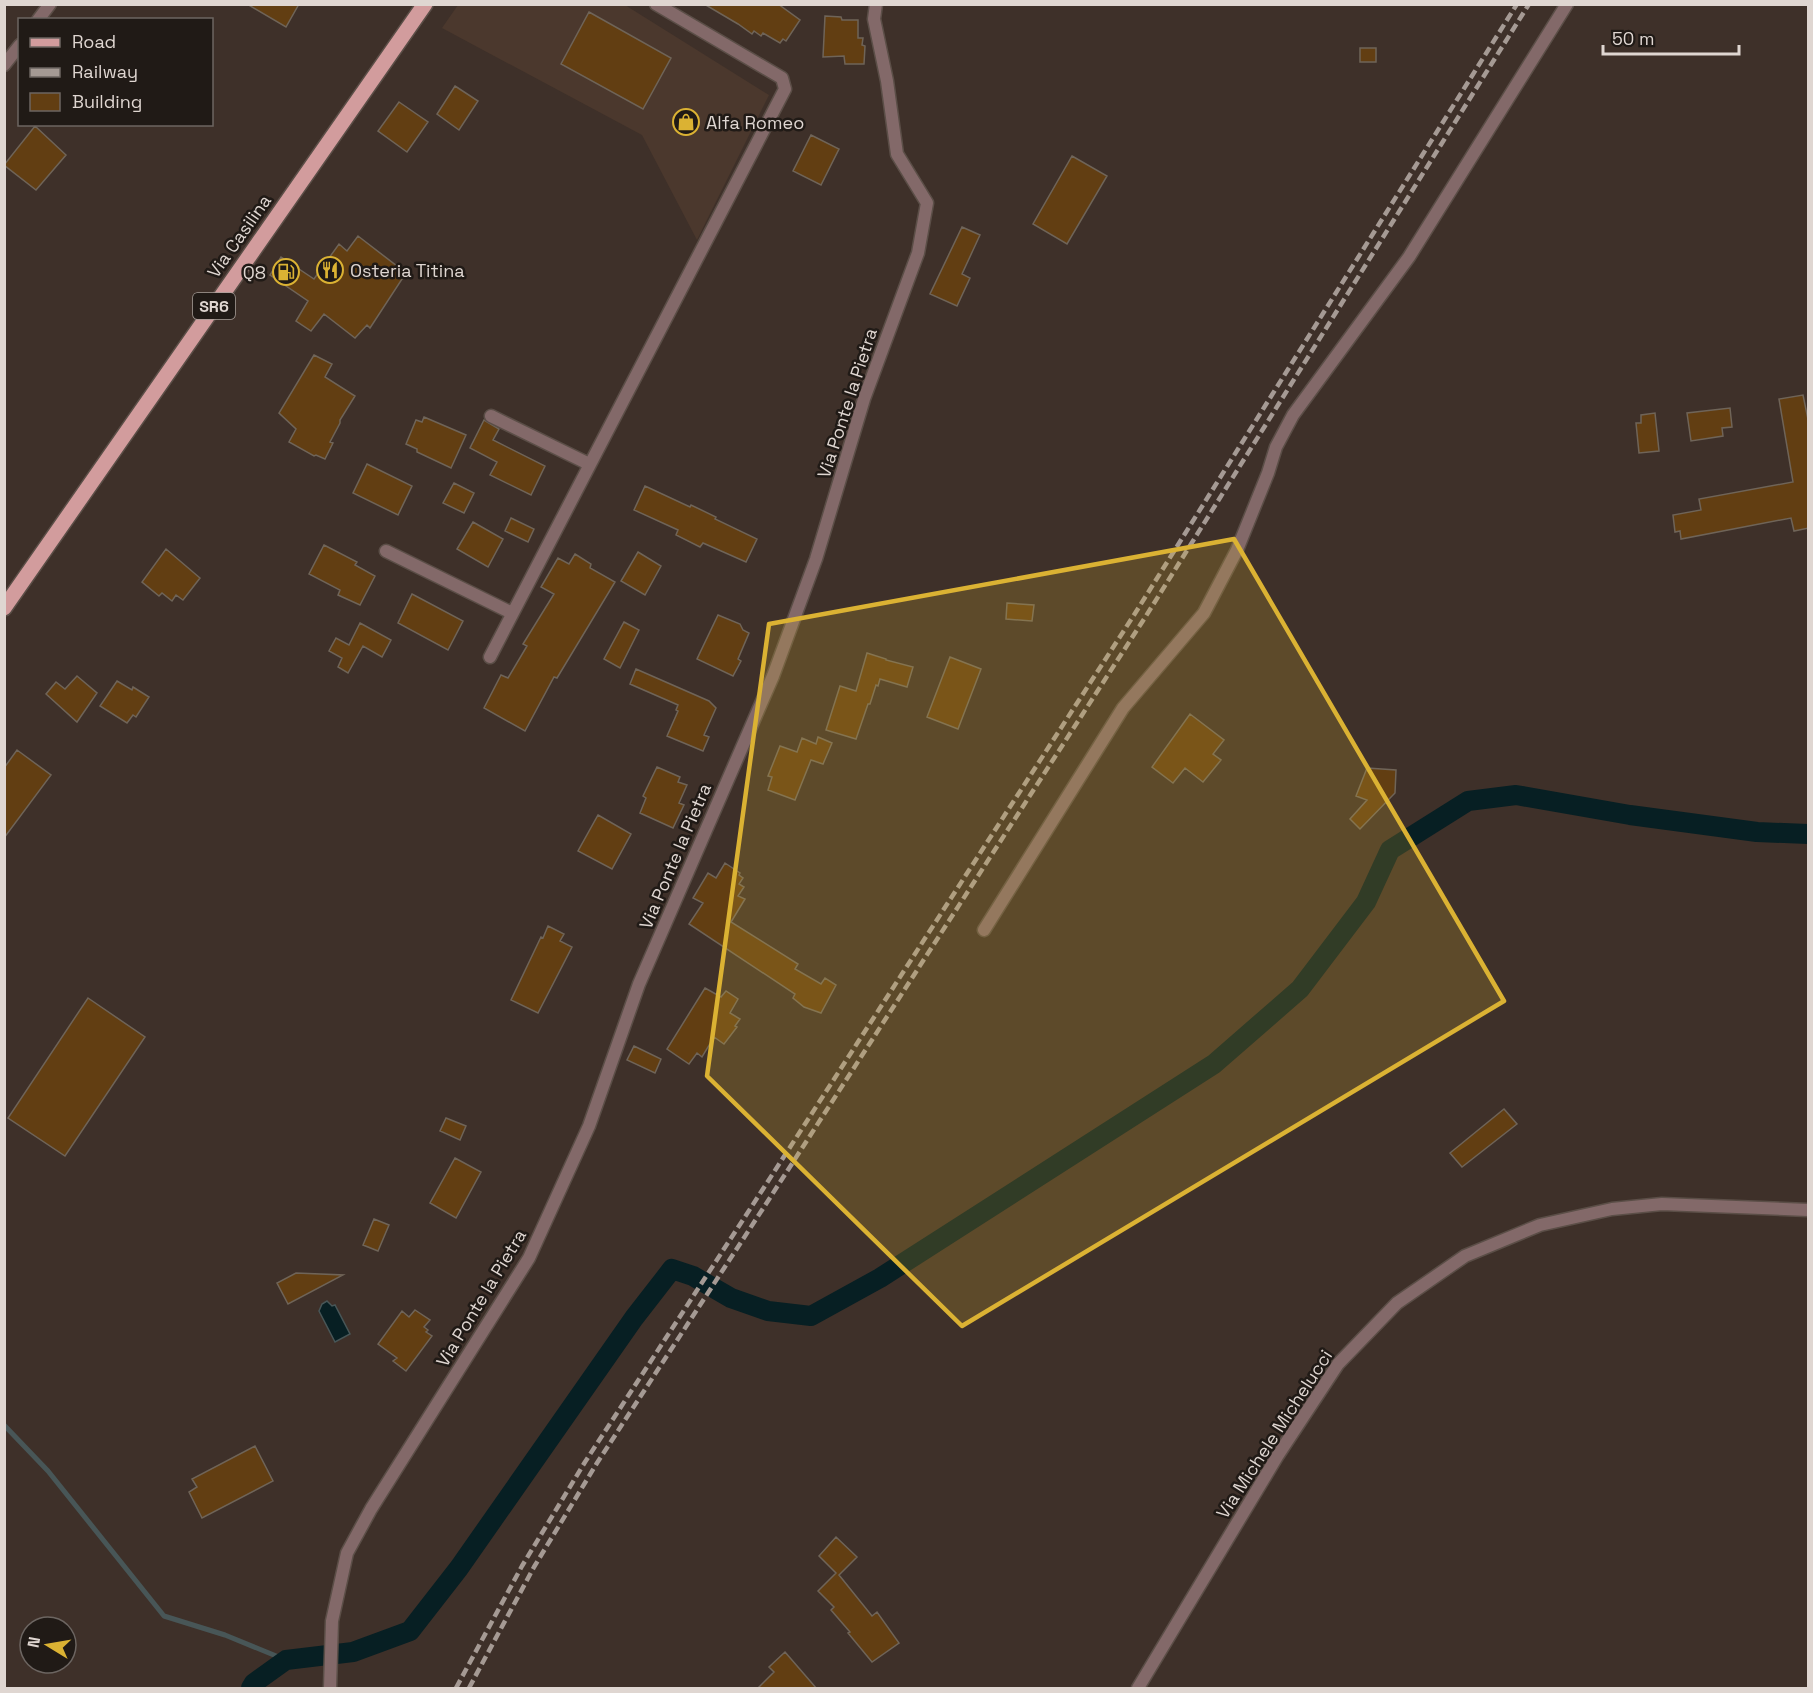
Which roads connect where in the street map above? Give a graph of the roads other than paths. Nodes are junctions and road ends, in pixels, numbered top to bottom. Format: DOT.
graph roads {
  1 [pos="50,4"];
  2 [pos="424,4"];
  3 [pos="656,4"];
  4 [pos="876,4"];
  5 [pos="1567,4"];
  6 [pos="40,18"];
  7 [pos="18,48"];
  8 [pos="4,65"];
  9 [pos="491,416"];
  10 [pos="589,464"];
  11 [pos="386,551"];
  12 [pos="7,600"];
  13 [pos="512,613"];
  14 [pos="489,657"];
  15 [pos="984,930"];
  16 [pos="1809,1210"];
  17 [pos="330,1689"];
  18 [pos="1138,1689"];
  1 -- 6 [label="street"];
  2 -- 12 [label="main road, Via Casilina / SR6"];
  3 -- 10 [label="street"];
  4 -- 17 [label="street, Via Ponte la Pietra"];
  5 -- 15 [label="street"];
  7 -- 8 [label="street"];
  9 -- 10 [label="street"];
  10 -- 13 [label="street"];
  11 -- 13 [label="street"];
  13 -- 14 [label="street"];
  16 -- 18 [label="street, Via Michele Michelucci"];
}
